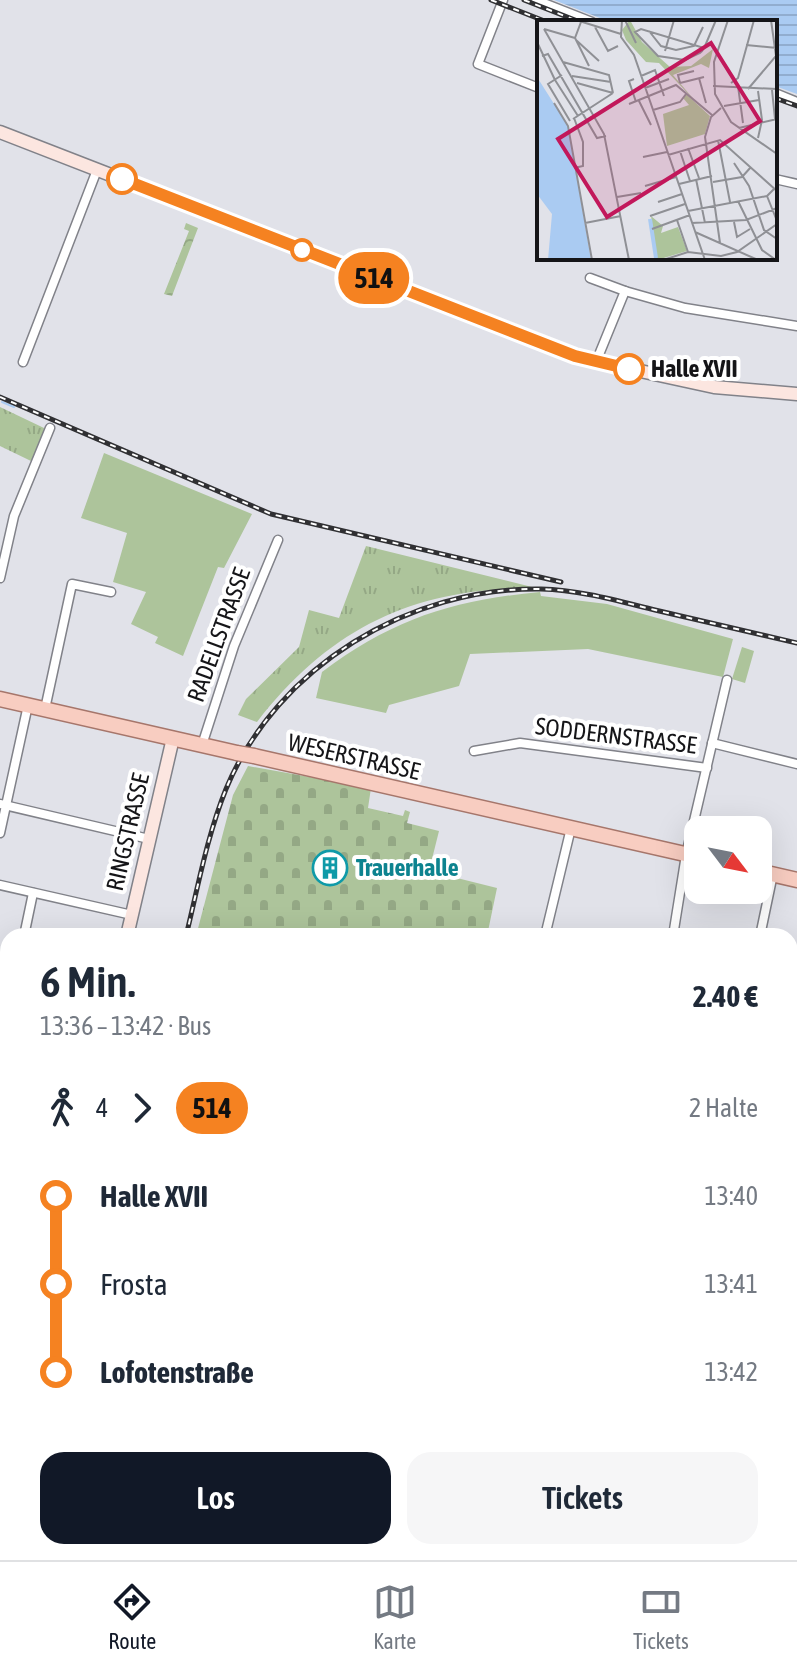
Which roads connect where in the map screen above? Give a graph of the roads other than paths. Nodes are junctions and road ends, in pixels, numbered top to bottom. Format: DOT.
graph roads {
  1 [pos="503,0"];
  2 [pos="536,0"];
  3 [pos="587,20"];
  4 [pos="537,87"];
  5 [pos="777,94"];
  6 [pos="797,102"];
  7 [pos="0,132"];
  8 [pos="97,170"];
  9 [pos="777,179"];
  10 [pos="797,184"];
  11 [pos="590,278"];
  12 [pos="625,291"];
  13 [pos="797,326"];
  14 [pos="23,362"];
  15 [pos="596,362"];
  16 [pos="797,394"];
  17 [pos="50,428"];
  18 [pos="278,540"];
  19 [pos="0,578"];
  20 [pos="111,592"];
  21 [pos="727,680"];
  22 [pos="0,699"];
  23 [pos="28,705"];
  24 [pos="45,709"];
  25 [pos="173,738"];
  26 [pos="712,743"];
  27 [pos="202,745"];
  28 [pos="474,751"];
  29 [pos="797,764"];
  30 [pos="707,768"];
  31 [pos="3,805"];
  32 [pos="699,816"];
  33 [pos="571,828"];
  34 [pos="0,833"];
  35 [pos="149,839"];
  36 [pos="684,854"];
  37 [pos="772,874"];
  38 [pos="797,880"];
  39 [pos="0,885"];
  40 [pos="684,890"];
  41 [pos="33,893"];
  42 [pos="763,904"];
  43 [pos="132,915"];
  44 [pos="26,928"];
  45 [pos="129,928"];
  46 [pos="547,928"];
  47 [pos="675,928"];
  48 [pos="761,928"];
  1 -- 4 [label="street"];
  2 -- 3 [label="street"];
  5 -- 6 [label="street"];
  7 -- 8 [label="street"];
  8 -- 14 [label="street"];
  8 -- 15 [label="street"];
  9 -- 10 [label="street"];
  11 -- 12 [label="street"];
  12 -- 13 [label="street"];
  12 -- 15 [label="street"];
  15 -- 16 [label="street"];
  17 -- 19 [label="street"];
  18 -- 27 [label="street, RADELLSTRASSE"];
  20 -- 24 [label="street"];
  21 -- 26 [label="street"];
  22 -- 23 [label="main road, WESERSTRASSE"];
  23 -- 24 [label="main road, WESERSTRASSE"];
  23 -- 31 [label="street"];
  24 -- 25 [label="main road, WESERSTRASSE"];
  25 -- 27 [label="main road, WESERSTRASSE"];
  25 -- 35 [label="street, RINGSTRASSE"];
  26 -- 29 [label="street"];
  26 -- 30 [label="street"];
  27 -- 33 [label="main road, WESERSTRASSE, bridge"];
  28 -- 30 [label="street, SODDERNSTRASSE"];
  30 -- 32 [label="street"];
  31 -- 34 [label="street"];
  31 -- 35 [label="street"];
  33 -- 36 [label="main road, WESERSTRASSE"];
  33 -- 46 [label="street"];
  35 -- 43 [label="street, RINGSTRASSE"];
  37 -- 38 [label="main road"];
  39 -- 41 [label="street"];
  40 -- 47 [label="street"];
  41 -- 43 [label="street"];
  41 -- 44 [label="street"];
  42 -- 48 [label="street"];
  43 -- 45 [label="street, RINGSTRASSE"];
}
